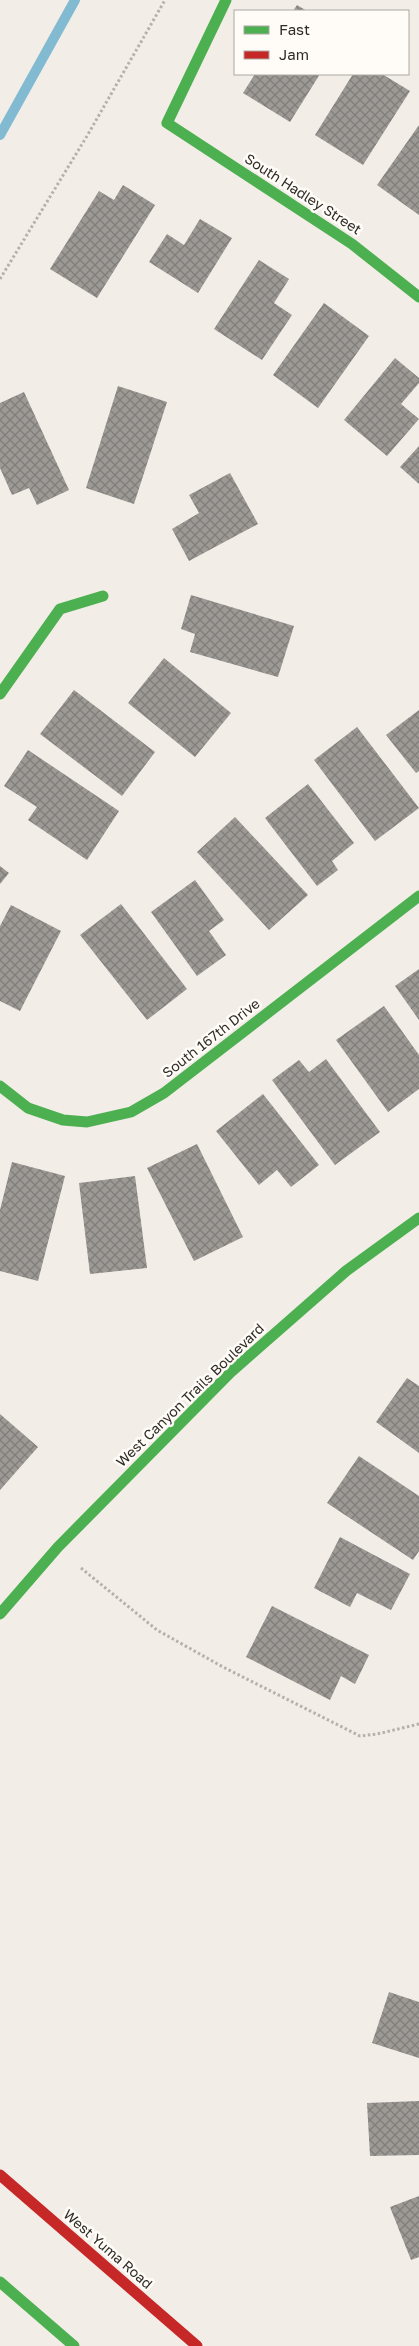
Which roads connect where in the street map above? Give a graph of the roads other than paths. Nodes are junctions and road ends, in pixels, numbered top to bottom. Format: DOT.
graph roads {
  1 [pos="226,0"];
  2 [pos="419,296"];
  3 [pos="103,596"];
  4 [pos="0,694"];
  5 [pos="419,896"];
  6 [pos="0,1086"];
  7 [pos="419,1218"];
  8 [pos="0,1614"];
  9 [pos="0,2175"];
  10 [pos="0,2282"];
  11 [pos="74,2346"];
  12 [pos="197,2346"];
  1 -- 2 [label="street, South Hadley Street"];
  3 -- 4 [label="street"];
  5 -- 6 [label="street, South 167th Drive"];
  7 -- 8 [label="street, West Canyon Trails Boulevard"];
  9 -- 12 [label="street, West Yuma Road"];
  10 -- 11 [label="street"];
}
